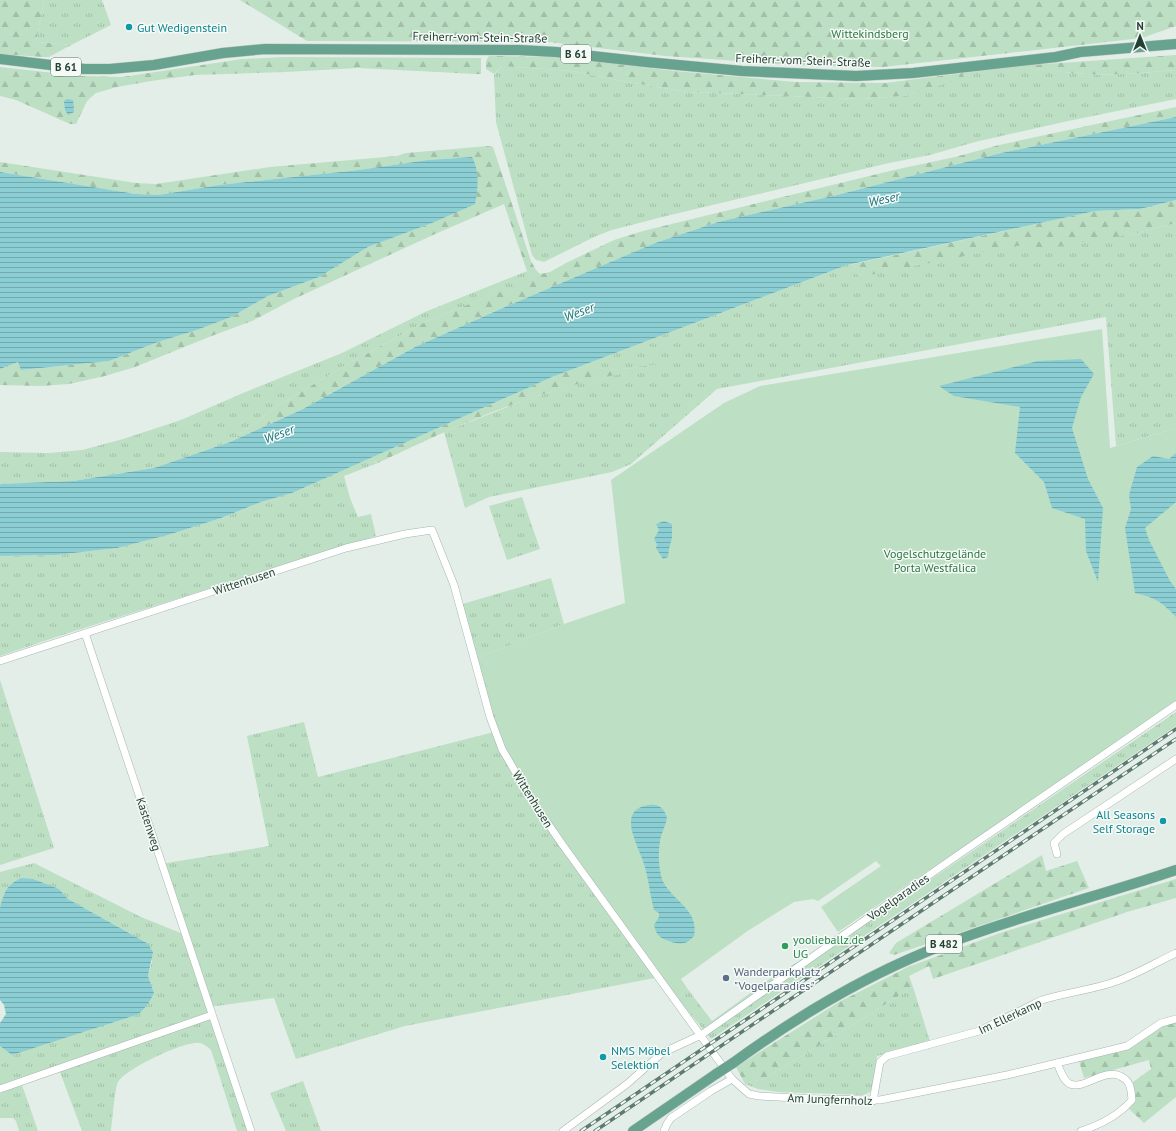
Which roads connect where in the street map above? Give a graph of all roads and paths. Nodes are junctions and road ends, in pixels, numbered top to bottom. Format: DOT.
graph roads {
  1 [pos="1176,44"];
  2 [pos="1176,49"];
  3 [pos="1056,57"];
  4 [pos="0,59"];
  5 [pos="85,633"];
  6 [pos="0,661"];
  7 [pos="1176,705"];
  8 [pos="1176,759"];
  9 [pos="1057,854"];
  10 [pos="1176,870"];
  11 [pos="1176,953"];
  12 [pos="212,1016"];
  13 [pos="1176,1019"];
  14 [pos="701,1035"];
  15 [pos="1057,1063"];
  16 [pos="732,1079"];
  17 [pos="0,1089"];
  18 [pos="873,1101"];
  19 [pos="251,1131"];
  20 [pos="563,1131"];
  21 [pos="633,1131"];
  22 [pos="664,1131"];
  23 [pos="1081,1131"];
  1 -- 3 [label="main road, Freiherr-vom-Stein-Straße / B 61"];
  2 -- 3 [label="main road, Freiherr-vom-Stein-Straße / B 61"];
  3 -- 4 [label="main road, Freiherr-vom-Stein-Straße / B 61"];
  5 -- 6 [label="street, Wittenhusen"];
  5 -- 12 [label="street, Kastenweg"];
  5 -- 14 [label="street, Wittenhusen"];
  7 -- 14 [label="street, Vogelparadies"];
  8 -- 9 [label="street"];
  10 -- 21 [label="main road, B 482, bridge"];
  11 -- 18 [label="street, Im Ellerkamp"];
  12 -- 17 [label="street"];
  12 -- 19 [label="street, Kastenweg"];
  13 -- 15 [label="street, Am Jungfernholz"];
  14 -- 16 [label="street, Am Jungfernholz"];
  14 -- 20 [label="street, Vogelparadies"];
  15 -- 18 [label="street, Am Jungfernholz"];
  15 -- 23 [label="street"];
  16 -- 18 [label="street, Am Jungfernholz"];
  16 -- 22 [label="street"];
}
